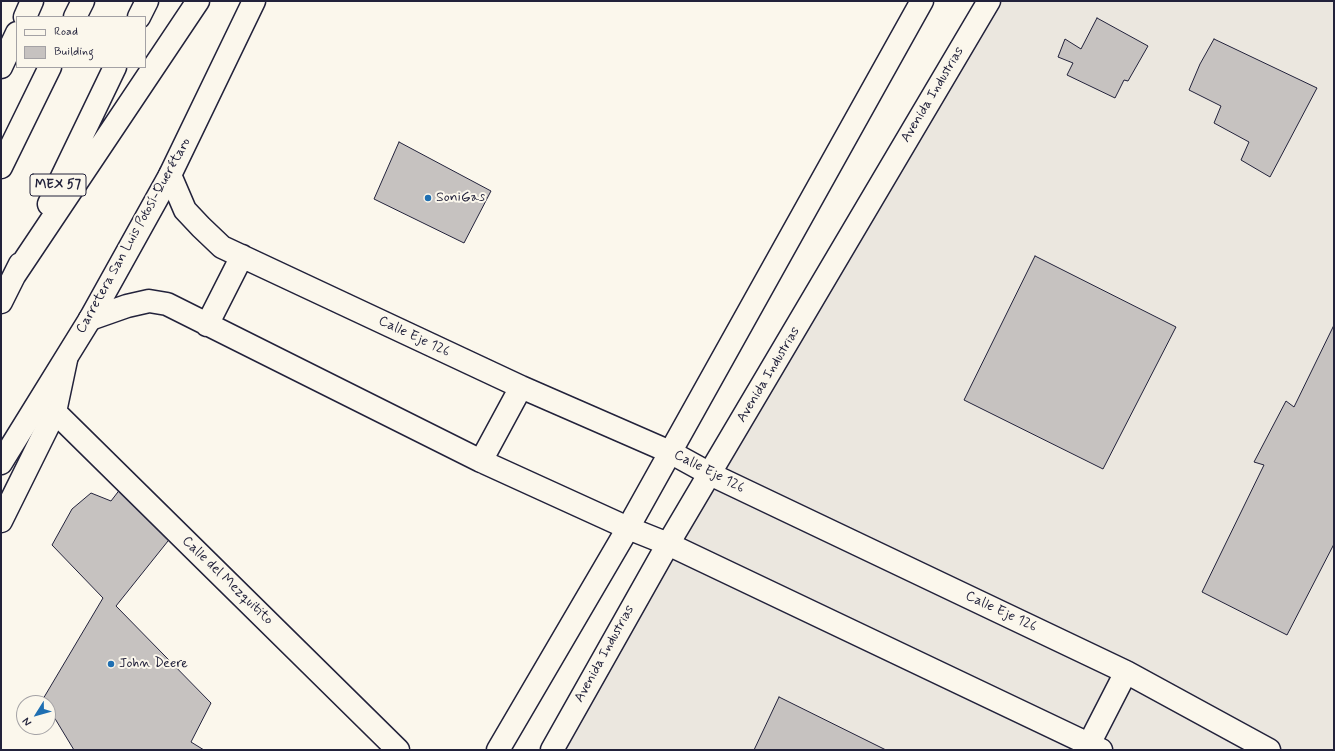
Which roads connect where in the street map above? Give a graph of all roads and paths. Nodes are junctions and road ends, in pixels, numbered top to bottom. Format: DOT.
graph roads {
  1 [pos="32,1"];
  2 [pos="83,1"];
  3 [pos="147,1"];
  4 [pos="198,1"];
  5 [pos="254,1"];
  6 [pos="922,1"];
  7 [pos="989,1"];
  8 [pos="25,16"];
  9 [pos="76,16"];
  10 [pos="140,16"];
  11 [pos="16,35"];
  12 [pos="1,67"];
  13 [pos="50,68"];
  14 [pos="115,68"];
  15 [pos="1,167"];
  16 [pos="170,175"];
  17 [pos="242,256"];
  18 [pos="14,276"];
  19 [pos="1,302"];
  20 [pos="90,319"];
  21 [pos="207,324"];
  22 [pos="66,359"];
  23 [pos="521,387"];
  24 [pos="55,412"];
  25 [pos="670,452"];
  26 [pos="481,461"];
  27 [pos="1,463"];
  28 [pos="710,474"];
  29 [pos="1,521"];
  30 [pos="628,528"];
  31 [pos="668,544"];
  32 [pos="1126,672"];
  33 [pos="1092,748"];
  34 [pos="398,750"];
  35 [pos="498,750"];
  36 [pos="552,750"];
  37 [pos="1269,750"];
  1 -- 8 [label="main road"];
  2 -- 9 [label="main road"];
  3 -- 10 [label="main road"];
  4 -- 18 [label="main road"];
  5 -- 16 [label="main road, Carretera San Luis Potosí-Querétaro"];
  6 -- 25 [label="main road"];
  7 -- 28 [label="main road, Avenida Industrias"];
  11 -- 12 [label="main road"];
  13 -- 15 [label="main road"];
  14 -- 18 [label="main road, MEX 57"];
  16 -- 17 [label="main road, Calle Eje 126"];
  16 -- 20 [label="main road, Carretera San Luis Potosí-Querétaro"];
  17 -- 21 [label="main road"];
  17 -- 23 [label="main road, Calle Eje 126"];
  18 -- 19 [label="main road, MEX 57"];
  20 -- 21 [label="main road"];
  20 -- 22 [label="main road, Carretera San Luis Potosí-Querétaro"];
  21 -- 26 [label="main road"];
  22 -- 24 [label="main road"];
  22 -- 27 [label="main road, Carretera San Luis Potosí-Querétaro"];
  23 -- 25 [label="main road, Calle Eje 126"];
  23 -- 26 [label="main road"];
  24 -- 29 [label="main road"];
  24 -- 34 [label="main road, Calle del Mezquitito"];
  25 -- 28 [label="main road, Calle Eje 126"];
  25 -- 30 [label="main road"];
  26 -- 30 [label="main road"];
  28 -- 31 [label="main road, Avenida Industrias"];
  28 -- 32 [label="main road, Calle Eje 126"];
  30 -- 31 [label="main road"];
  30 -- 35 [label="main road"];
  31 -- 33 [label="main road"];
  31 -- 36 [label="main road, Avenida Industrias"];
  32 -- 33 [label="main road"];
  32 -- 37 [label="main road, Calle Eje 126"];
}
